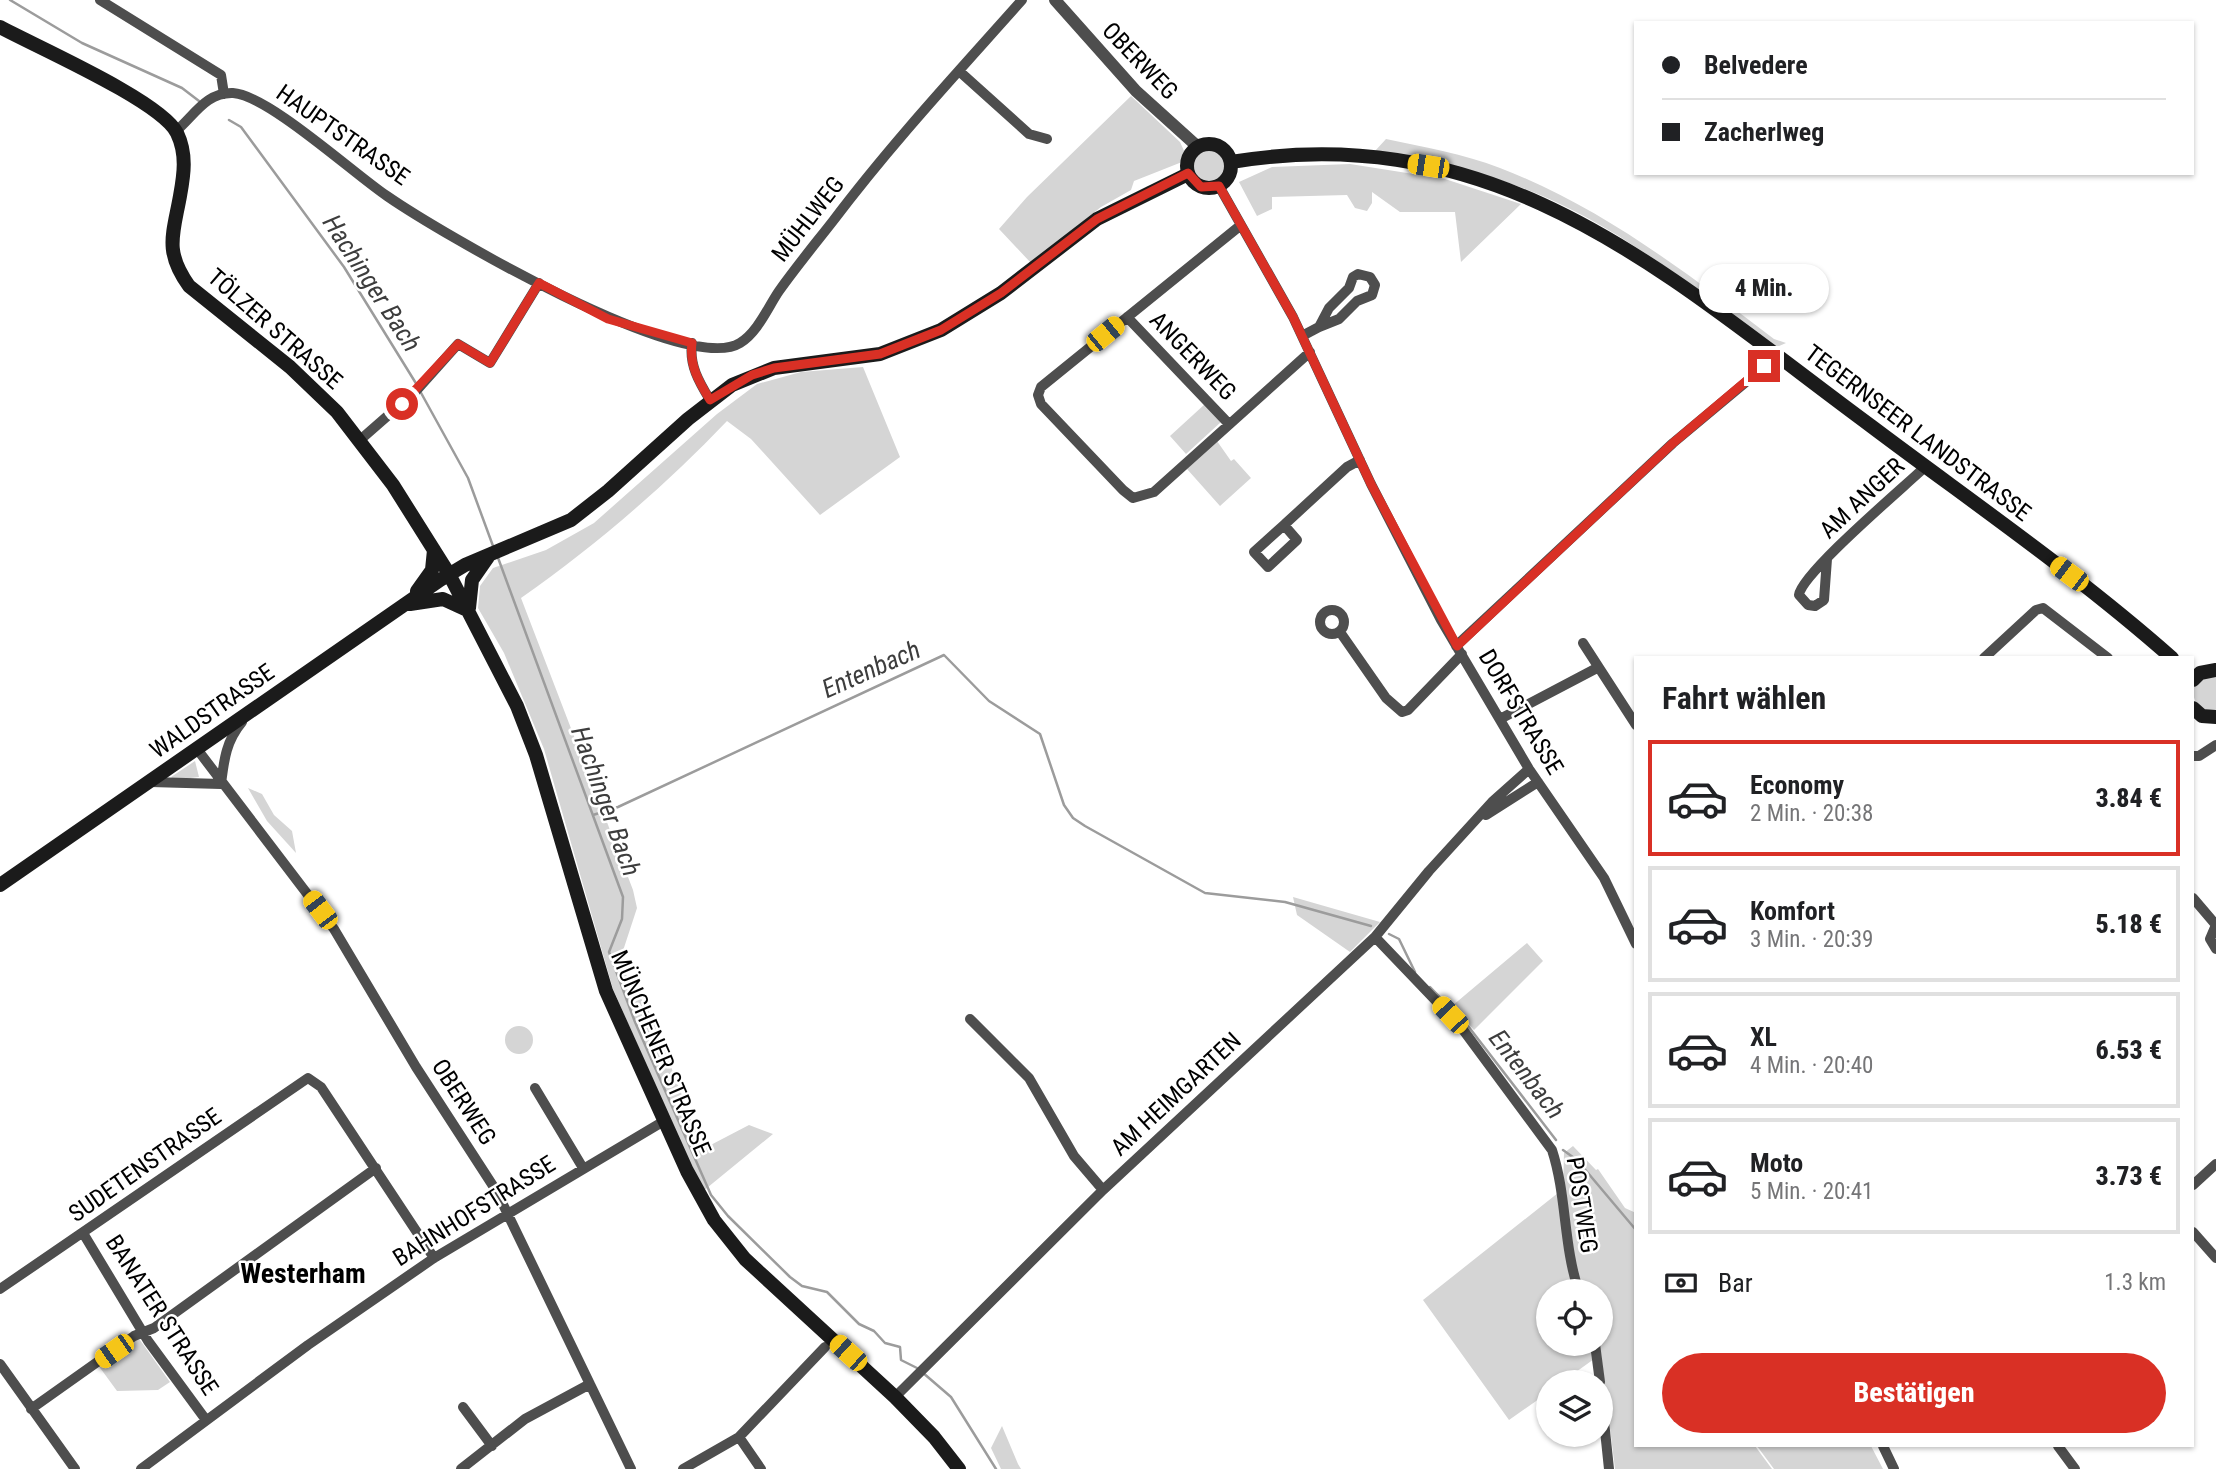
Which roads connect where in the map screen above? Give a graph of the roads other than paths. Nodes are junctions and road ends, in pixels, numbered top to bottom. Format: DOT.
graph roads {
  1 [pos="100,0"];
  2 [pos="1022,0"];
  3 [pos="1055,0"];
  4 [pos="0,27"];
  5 [pos="958,71"];
  6 [pos="224,93"];
  7 [pos="176,131"];
  8 [pos="1047,139"];
  9 [pos="1198,147"];
  10 [pos="1231,162"];
  11 [pos="1188,173"];
  12 [pos="1219,186"];
  13 [pos="1241,225"];
  14 [pos="539,283"];
  15 [pos="1127,317"];
  16 [pos="1319,327"];
  17 [pos="1302,336"];
  18 [pos="673,338"];
  19 [pos="692,343"];
  20 [pos="1310,352"];
  21 [pos="1776,357"];
  22 [pos="710,400"];
  23 [pos="1228,423"];
  24 [pos="360,440"];
  25 [pos="1360,460"];
  26 [pos="1925,467"];
  27 [pos="1284,525"];
  28 [pos="434,550"];
  29 [pos="491,553"];
  30 [pos="1827,559"];
  31 [pos="449,574"];
  32 [pos="401,607"];
  33 [pos="469,610"];
  34 [pos="1340,632"];
  35 [pos="1583,643"];
  36 [pos="1459,650"];
  37 [pos="1986,656"];
  38 [pos="2105,656"];
  39 [pos="2170,656"];
  40 [pos="1597,668"];
  41 [pos="2216,670"];
  42 [pos="2194,677"];
  43 [pos="253,710"];
  44 [pos="2194,710"];
  45 [pos="2216,717"];
  46 [pos="1500,719"];
  47 [pos="1634,723"];
  48 [pos="2216,745"];
  49 [pos="197,749"];
  50 [pos="2194,756"];
  51 [pos="1529,769"];
  52 [pos="150,782"];
  53 [pos="1538,782"];
  54 [pos="221,784"];
  55 [pos="1480,818"];
  56 [pos="0,885"];
  57 [pos="2194,899"];
  58 [pos="2216,925"];
  59 [pos="1376,937"];
  60 [pos="1634,940"];
  61 [pos="2216,949"];
  62 [pos="970,1019"];
  63 [pos="535,1088"];
  64 [pos="664,1121"];
  65 [pos="2216,1164"];
  66 [pos="376,1168"];
  67 [pos="583,1168"];
  68 [pos="2194,1184"];
  69 [pos="1103,1190"];
  70 [pos="508,1212"];
  71 [pos="83,1233"];
  72 [pos="2194,1233"];
  73 [pos="434,1258"];
  74 [pos="2216,1258"];
  75 [pos="1575,1279"];
  76 [pos="0,1289"];
  77 [pos="142,1332"];
  78 [pos="825,1347"];
  79 [pos="0,1364"];
  80 [pos="590,1384"];
  81 [pos="895,1397"];
  82 [pos="463,1407"];
  83 [pos="31,1409"];
  84 [pos="206,1420"];
  85 [pos="739,1437"];
  86 [pos="492,1446"];
  87 [pos="1607,1447"];
  88 [pos="1887,1447"];
  89 [pos="2059,1447"];
  90 [pos="476,1458"];
  91 [pos="75,1469"];
  92 [pos="141,1469"];
  93 [pos="461,1469"];
  94 [pos="483,1469"];
  95 [pos="631,1469"];
  96 [pos="683,1469"];
  97 [pos="761,1469"];
  98 [pos="959,1469"];
  99 [pos="1609,1469"];
  100 [pos="1894,1469"];
  101 [pos="2075,1469"];
  1 -- 6 [label="street"];
  2 -- 5 [label="street, MÜHLWEG"];
  3 -- 9 [label="street, OBERWEG"];
  4 -- 7 [label="main road"];
  5 -- 8 [label="street"];
  5 -- 19 [label="street, MÜHLWEG"];
  6 -- 7 [label="street"];
  6 -- 14 [label="street, HAUPTSTRASSE"];
  7 -- 24 [label="main road, TÖLZER STRASSE"];
  9 -- 10 [label="main road"];
  9 -- 11 [label="main road"];
  10 -- 12 [label="main road"];
  10 -- 21 [label="main road, TEGERNSEER LANDSTRASSE"];
  11 -- 12 [label="main road"];
  11 -- 22 [label="main road"];
  12 -- 13 [label="street, DORFSTRASSE"];
  13 -- 15 [label="street"];
  13 -- 17 [label="street, DORFSTRASSE"];
  14 -- 18 [label="street, HAUPTSTRASSE"];
  14 -- 24 [label="street"];
  15 -- 23 [label="street, ANGERWEG"];
  15 -- 23 [label="street"];
  16 -- 16 [label="street"];
  16 -- 17 [label="street"];
  17 -- 20 [label="street, DORFSTRASSE"];
  18 -- 19 [label="street, MÜHLWEG"];
  19 -- 22 [label="street"];
  20 -- 23 [label="street"];
  20 -- 25 [label="street, DORFSTRASSE"];
  21 -- 26 [label="main road, TEGERNSEER LANDSTRASSE"];
  21 -- 36 [label="street"];
  22 -- 29 [label="main road"];
  24 -- 28 [label="main road, TÖLZER STRASSE"];
  25 -- 27 [label="street"];
  25 -- 36 [label="street, DORFSTRASSE"];
  26 -- 30 [label="street, AM ANGER"];
  26 -- 39 [label="main road, TEGERNSEER LANDSTRASSE"];
  28 -- 31 [label="main road, TÖLZER STRASSE"];
  28 -- 32 [label="main road"];
  29 -- 31 [label="main road"];
  29 -- 33 [label="main road"];
  31 -- 32 [label="main road, WALDSTRASSE"];
  31 -- 33 [label="main road, MÜNCHENER STRASSE"];
  32 -- 33 [label="main road"];
  32 -- 43 [label="main road, WALDSTRASSE"];
  33 -- 64 [label="main road, MÜNCHENER STRASSE"];
  34 -- 36 [label="street"];
  35 -- 40 [label="street"];
  36 -- 46 [label="street, DORFSTRASSE"];
  37 -- 38 [label="street"];
  40 -- 46 [label="street"];
  40 -- 47 [label="street"];
  41 -- 42 [label="main road"];
  43 -- 49 [label="main road, WALDSTRASSE"];
  43 -- 54 [label="street"];
  44 -- 45 [label="main road"];
  46 -- 51 [label="street, DORFSTRASSE"];
  48 -- 50 [label="street"];
  49 -- 52 [label="main road, WALDSTRASSE"];
  49 -- 54 [label="street, OBERWEG"];
  51 -- 53 [label="street, DORFSTRASSE"];
  51 -- 55 [label="street, AM HEIMGARTEN"];
  52 -- 54 [label="street"];
  52 -- 56 [label="main road, WALDSTRASSE"];
  53 -- 55 [label="street, AM HEIMGARTEN"];
  53 -- 60 [label="street, DORFSTRASSE"];
  54 -- 70 [label="street, OBERWEG"];
  55 -- 59 [label="street, AM HEIMGARTEN"];
  57 -- 58 [label="street"];
  58 -- 61 [label="street"];
  59 -- 69 [label="street, AM HEIMGARTEN"];
  59 -- 75 [label="street, POSTWEG"];
  62 -- 69 [label="street"];
  63 -- 67 [label="street"];
  64 -- 67 [label="street, BAHNHOFSTRASSE"];
  64 -- 81 [label="main road, MÜNCHENER STRASSE"];
  65 -- 68 [label="street"];
  66 -- 71 [label="street, SUDETENSTRASSE"];
  66 -- 73 [label="street"];
  66 -- 77 [label="street"];
  67 -- 70 [label="street, BAHNHOFSTRASSE"];
  69 -- 81 [label="street, AM HEIMGARTEN"];
  70 -- 73 [label="street, BAHNHOFSTRASSE"];
  70 -- 80 [label="street, OBERWEG"];
  71 -- 76 [label="street, SUDETENSTRASSE"];
  71 -- 77 [label="street, BANATER STRASSE"];
  72 -- 74 [label="street"];
  73 -- 84 [label="street, BAHNHOFSTRASSE"];
  77 -- 83 [label="street"];
  77 -- 84 [label="street, BANATER STRASSE"];
  78 -- 85 [label="street"];
  79 -- 83 [label="street"];
  80 -- 86 [label="street"];
  80 -- 95 [label="street, OBERWEG"];
  81 -- 98 [label="main road, MÜNCHENER STRASSE"];
  82 -- 86 [label="street"];
  83 -- 91 [label="street"];
  84 -- 92 [label="street, BAHNHOFSTRASSE"];
  85 -- 96 [label="street"];
  85 -- 97 [label="street"];
  86 -- 90 [label="street"];
  87 -- 99 [label="street"];
  88 -- 100 [label="street"];
  89 -- 101 [label="street"];
  90 -- 93 [label="street"];
  90 -- 94 [label="street"];
}
